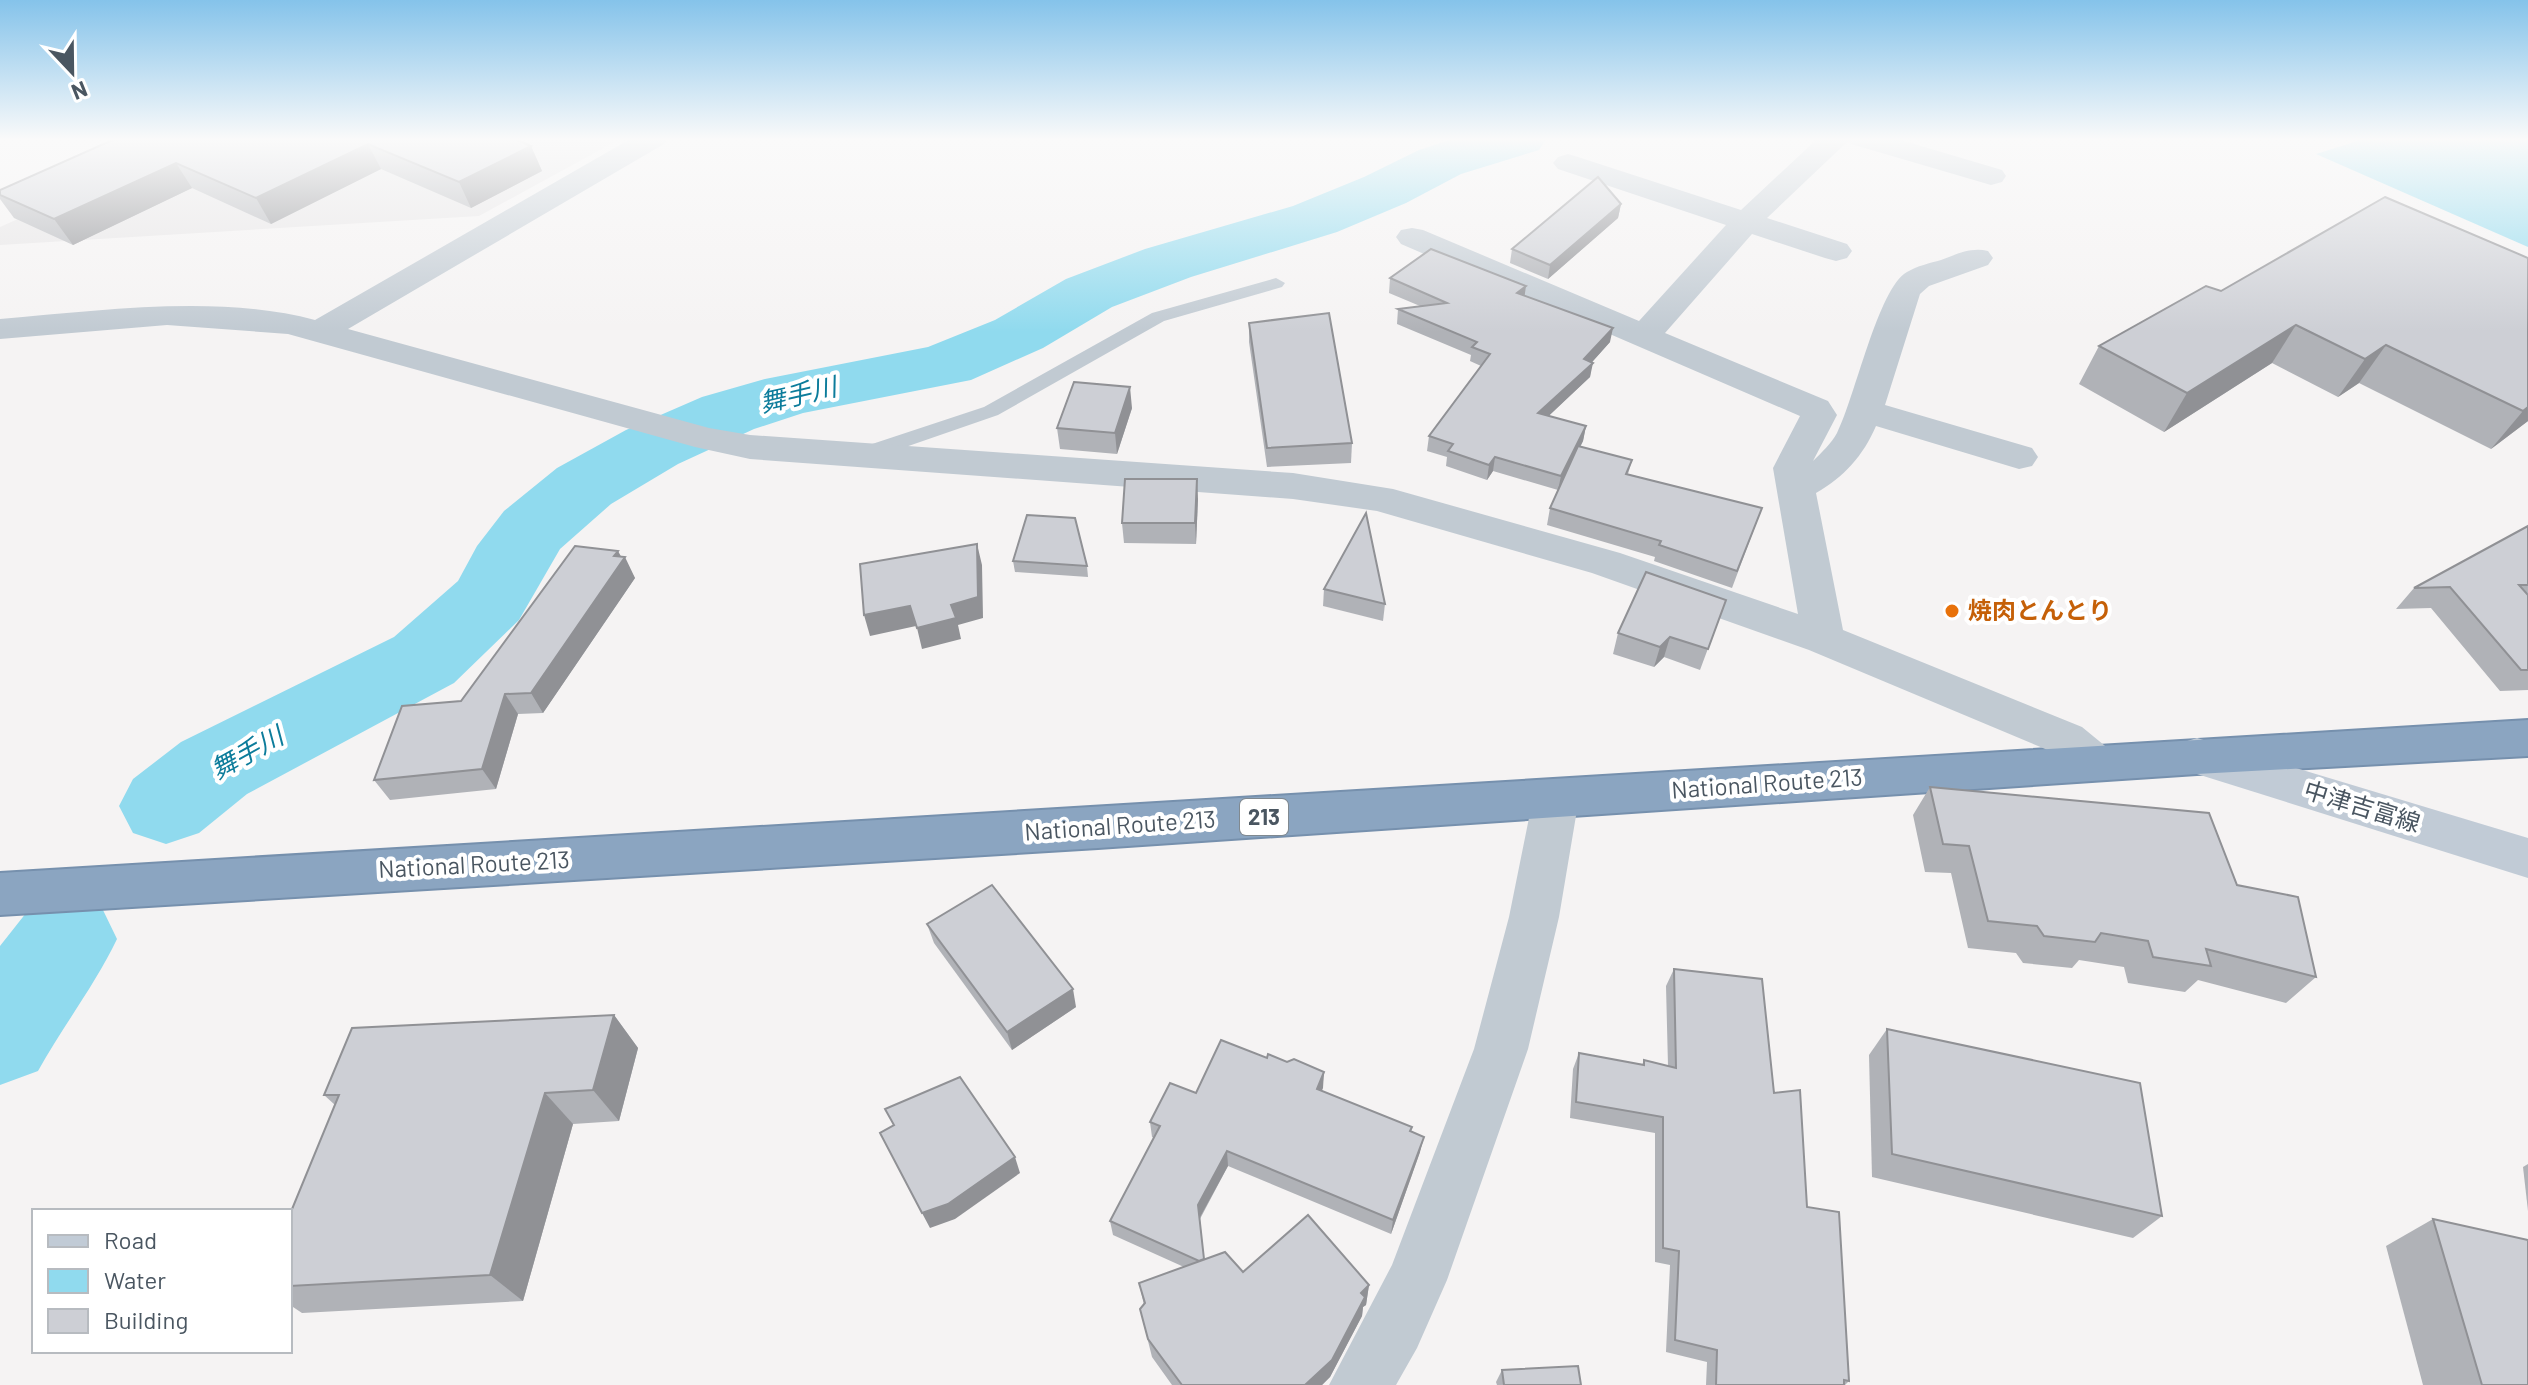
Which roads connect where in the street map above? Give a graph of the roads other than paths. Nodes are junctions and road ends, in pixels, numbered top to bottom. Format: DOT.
graph roads {
  1 [pos="542,203"];
  2 [pos="1690,203"];
  3 [pos="1765,203"];
  4 [pos="1747,221"];
  5 [pos="1412,237"];
  6 [pos="1836,251"];
  7 [pos="1977,258"];
  8 [pos="1276,283"];
  9 [pos="0,329"];
  10 [pos="319,332"];
  11 [pos="1644,336"];
  12 [pos="1865,411"];
  13 [pos="861,455"];
  14 [pos="2019,457"];
  15 [pos="1795,488"];
  16 [pos="1824,639"];
  17 [pos="2528,738"];
  18 [pos="2197,756"];
  19 [pos="2094,763"];
  20 [pos="1556,798"];
  21 [pos="2528,858"];
  22 [pos="0,894"];
  23 [pos="1361,1385"];
  1 -- 10 [label="street"];
  2 -- 4 [label="street"];
  3 -- 4 [label="street"];
  4 -- 6 [label="street"];
  4 -- 11 [label="street"];
  5 -- 11 [label="street"];
  7 -- 12 [label="street"];
  8 -- 13 [label="lane"];
  9 -- 10 [label="street"];
  10 -- 13 [label="street"];
  11 -- 15 [label="street"];
  12 -- 14 [label="street"];
  12 -- 15 [label="street"];
  13 -- 16 [label="street"];
  15 -- 16 [label="street"];
  16 -- 19 [label="street"];
  17 -- 18 [label="highway, National Route 213 / 213"];
  18 -- 19 [label="highway, National Route 213 / 213"];
  18 -- 21 [label="main road, 中津吉富線"];
  19 -- 20 [label="highway, National Route 213 / 213"];
  20 -- 22 [label="highway, National Route 213 / 213"];
  20 -- 23 [label="street"];
}
